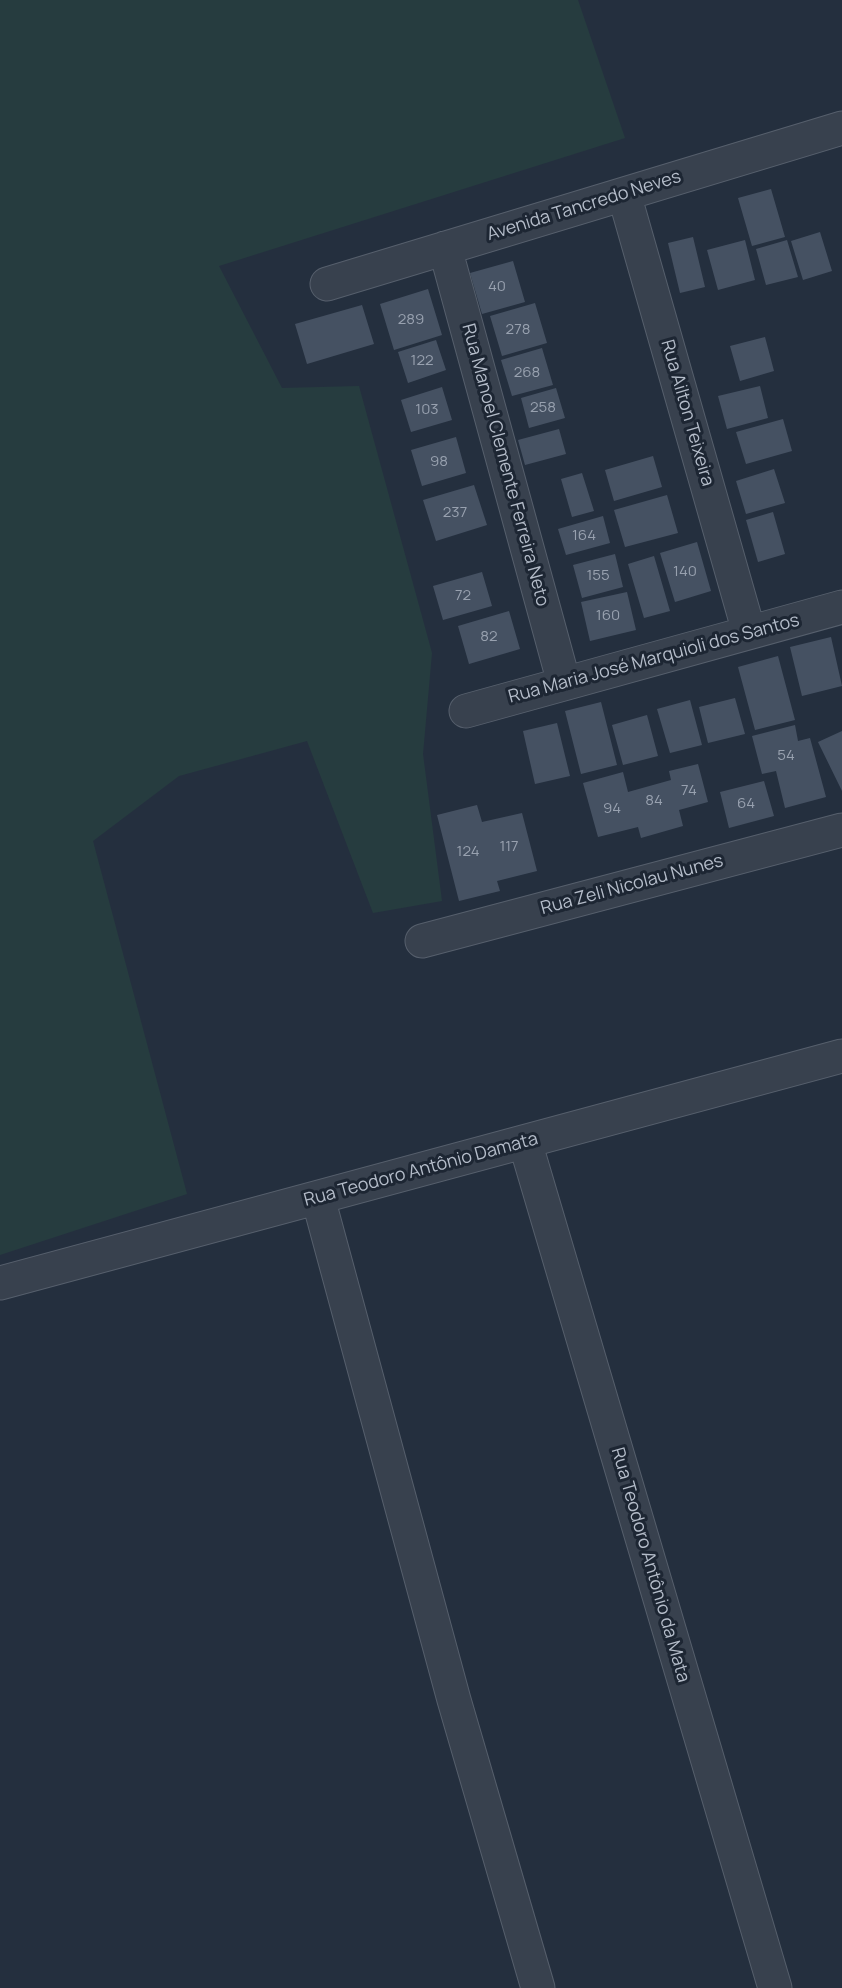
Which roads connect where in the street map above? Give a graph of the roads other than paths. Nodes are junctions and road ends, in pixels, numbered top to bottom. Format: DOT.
graph roads {
  1 [pos="841,131"];
  2 [pos="624,194"];
  3 [pos="445,248"];
  4 [pos="327,284"];
  5 [pos="842,607"];
  6 [pos="749,632"];
  7 [pos="564,683"];
  8 [pos="466,711"];
  9 [pos="842,830"];
  10 [pos="422,941"];
  11 [pos="842,1056"];
  12 [pos="525,1142"];
  13 [pos="318,1198"];
  14 [pos="0,1283"];
  15 [pos="538,1988"];
  16 [pos="775,1988"];
  1 -- 2 [label="street, Avenida Tancredo Neves"];
  2 -- 3 [label="street, Avenida Tancredo Neves"];
  2 -- 6 [label="street, Rua Ailton Teixeira"];
  3 -- 4 [label="street, Avenida Tancredo Neves"];
  3 -- 7 [label="street, Rua Manoel Clemente Ferreira Neto"];
  5 -- 6 [label="street, Rua Maria José Marquioli dos Santos"];
  6 -- 7 [label="street, Rua Maria José Marquioli dos Santos"];
  7 -- 8 [label="street, Rua Maria José Marquioli dos Santos"];
  9 -- 10 [label="street, Rua Zeli Nicolau Nunes"];
  11 -- 12 [label="street, Rua Teodoro Antônio Damata"];
  12 -- 13 [label="street, Rua Teodoro Antônio Damata"];
  12 -- 16 [label="street, Rua Teodoro Antônio da Mata"];
  13 -- 14 [label="street, Rua Teodoro Antônio Damata"];
  13 -- 15 [label="street"];
}
